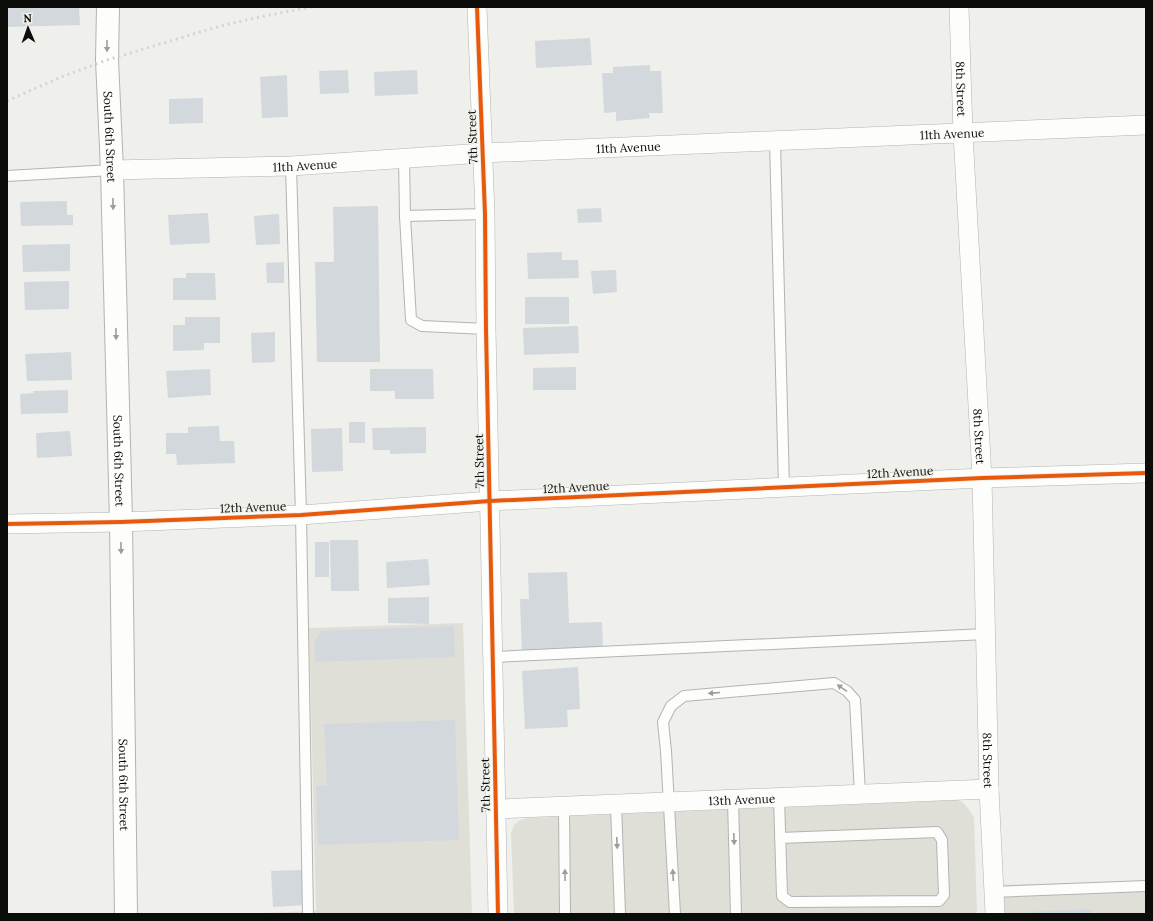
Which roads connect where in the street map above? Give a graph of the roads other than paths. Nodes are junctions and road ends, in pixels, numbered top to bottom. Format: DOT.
graph roads {
  1 [pos="108,7"];
  2 [pos="477,7"];
  3 [pos="959,7"];
  4 [pos="1146,125"];
  5 [pos="963,133"];
  6 [pos="776,140"];
  7 [pos="483,153"];
  8 [pos="404,158"];
  9 [pos="291,166"];
  10 [pos="112,170"];
  11 [pos="7,176"];
  12 [pos="485,214"];
  13 [pos="405,216"];
  14 [pos="486,329"];
  15 [pos="1146,473"];
  16 [pos="982,478"];
  17 [pos="784,487"];
  18 [pos="490,501"];
  19 [pos="301,515"];
  20 [pos="121,522"];
  21 [pos="7,524"];
  22 [pos="986,634"];
  23 [pos="493,657"];
  24 [pos="989,789"];
  25 [pos="860,794"];
  26 [pos="779,798"];
  27 [pos="733,800"];
  28 [pos="668,802"];
  29 [pos="616,804"];
  30 [pos="564,807"];
  31 [pos="495,809"];
  32 [pos="780,838"];
  33 [pos="1146,886"];
  34 [pos="993,892"];
  35 [pos="126,914"];
  36 [pos="308,914"];
  37 [pos="498,914"];
  38 [pos="565,914"];
  39 [pos="620,914"];
  40 [pos="675,914"];
  41 [pos="736,914"];
  42 [pos="995,914"];
  1 -- 10 [label="street, South 6th Street, one-way"];
  2 -- 7 [label="street, 7th Street"];
  3 -- 5 [label="street, 8th Street"];
  4 -- 5 [label="street, 11th Avenue"];
  5 -- 6 [label="street, 11th Avenue"];
  5 -- 16 [label="street, 8th Street"];
  6 -- 7 [label="street, 11th Avenue"];
  6 -- 17 [label="lane"];
  7 -- 8 [label="street, 11th Avenue"];
  7 -- 12 [label="street, 7th Street"];
  8 -- 9 [label="street, 11th Avenue"];
  8 -- 13 [label="lane"];
  9 -- 10 [label="street, 11th Avenue"];
  9 -- 19 [label="lane"];
  10 -- 11 [label="lane"];
  10 -- 20 [label="street, South 6th Street, one-way"];
  12 -- 13 [label="lane"];
  12 -- 14 [label="street, 7th Street"];
  13 -- 14 [label="lane"];
  14 -- 18 [label="street, 7th Street"];
  15 -- 16 [label="street, 12th Avenue"];
  16 -- 17 [label="street, 12th Avenue"];
  16 -- 22 [label="street, 8th Street"];
  17 -- 18 [label="street, 12th Avenue"];
  18 -- 19 [label="street, 12th Avenue"];
  18 -- 23 [label="street, 7th Street"];
  19 -- 20 [label="street, 12th Avenue"];
  19 -- 36 [label="lane"];
  20 -- 21 [label="street, 12th Avenue"];
  20 -- 35 [label="street, South 6th Street, one-way"];
  22 -- 23 [label="lane"];
  22 -- 24 [label="street, 8th Street"];
  23 -- 31 [label="street, 7th Street"];
  24 -- 25 [label="street, 13th Avenue"];
  24 -- 34 [label="street, 8th Street"];
  25 -- 26 [label="street, 13th Avenue"];
  25 -- 28 [label="lane, one-way"];
  26 -- 27 [label="street, 13th Avenue"];
  26 -- 32 [label="lane"];
  27 -- 28 [label="street, 13th Avenue"];
  27 -- 41 [label="lane, one-way"];
  28 -- 29 [label="street, 13th Avenue"];
  40 -- 28 [label="lane, one-way"];
  29 -- 30 [label="street, 13th Avenue"];
  29 -- 39 [label="lane, one-way"];
  30 -- 31 [label="street, 13th Avenue"];
  38 -- 30 [label="lane, one-way"];
  31 -- 37 [label="street, 7th Street"];
  32 -- 32 [label="lane"];
  33 -- 34 [label="lane"];
  34 -- 42 [label="street, 8th Street"];
}
